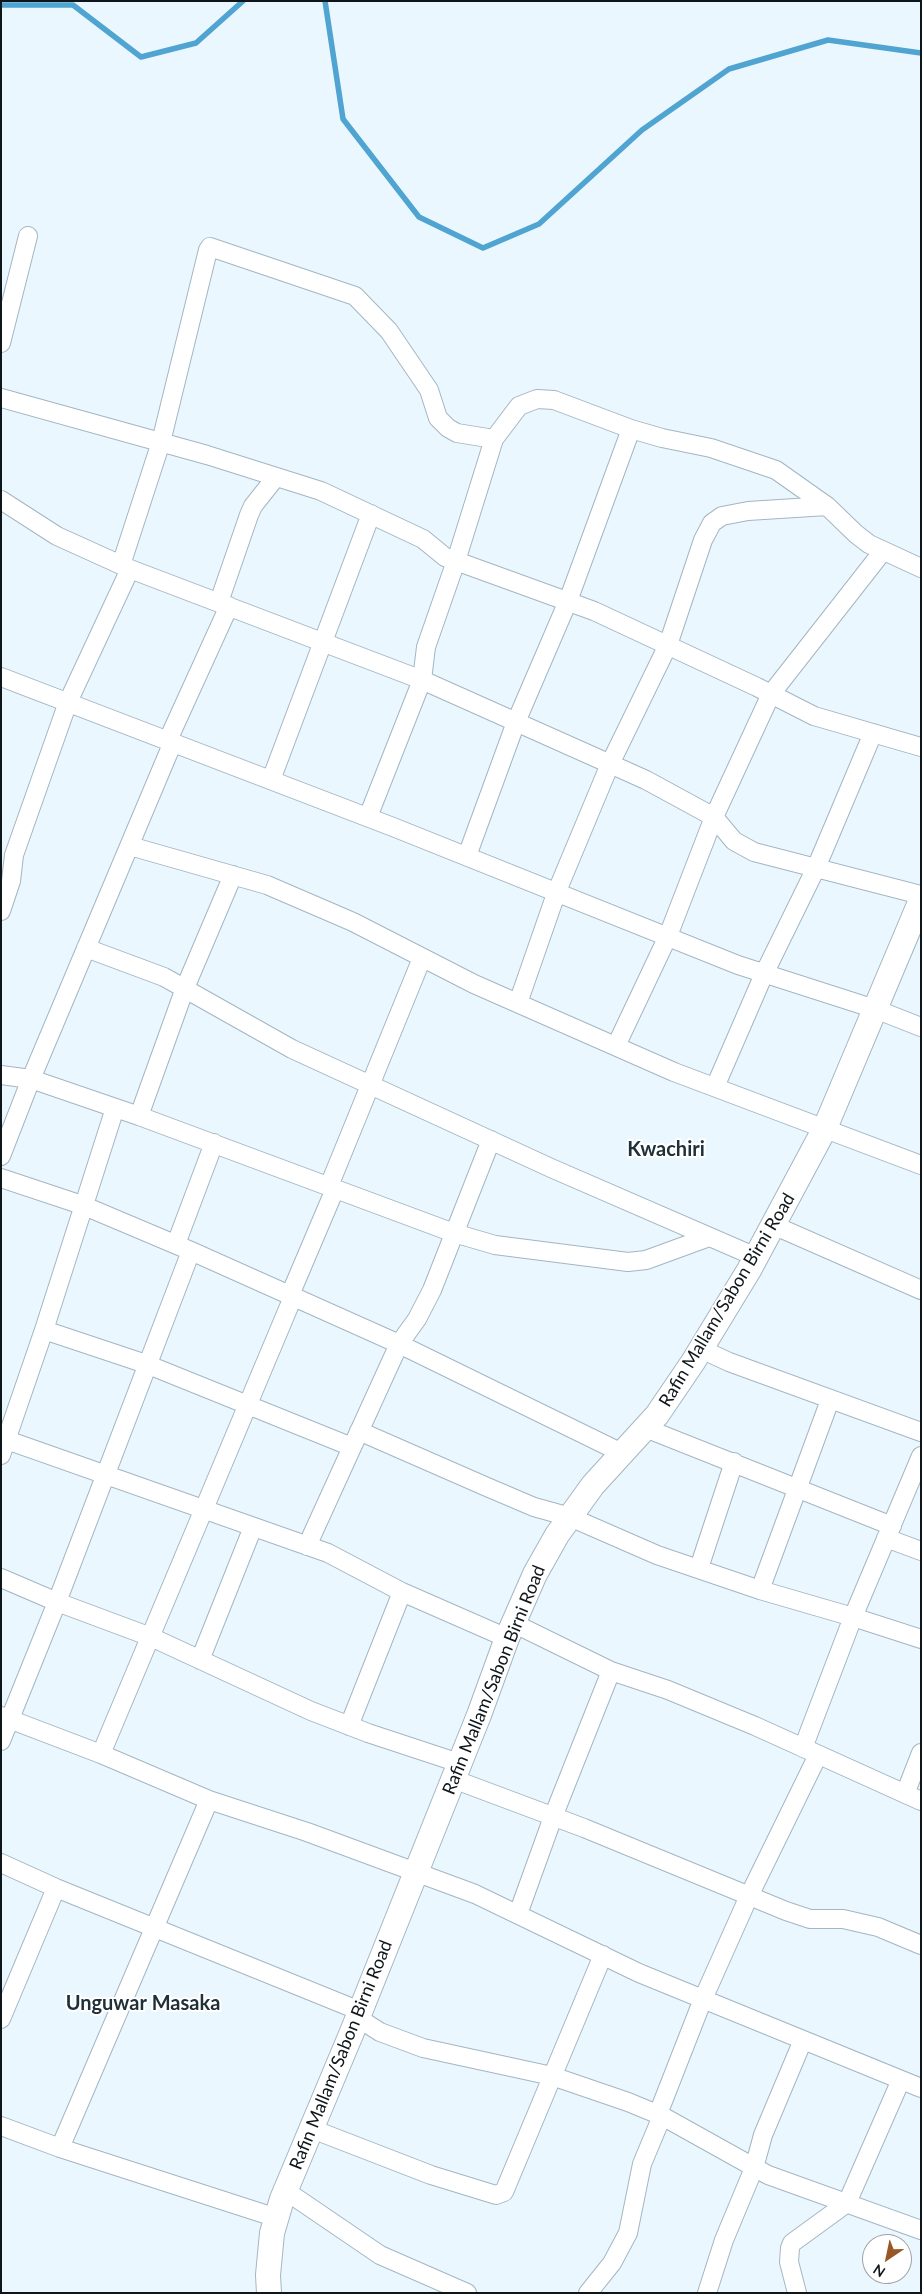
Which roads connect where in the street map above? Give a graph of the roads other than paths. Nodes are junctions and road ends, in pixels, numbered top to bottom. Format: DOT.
graph roads {
  1 [pos="28,236"];
  2 [pos="1,343"];
  3 [pos="1,398"];
  4 [pos="631,429"];
  5 [pos="494,439"];
  6 [pos="162,442"];
  7 [pos="276,477"];
  8 [pos="1,500"];
  9 [pos="827,506"];
  10 [pos="371,514"];
  11 [pos="883,551"];
  12 [pos="456,561"];
  13 [pos="126,568"];
  14 [pos="921,568"];
  15 [pos="568,601"];
  16 [pos="224,604"];
  17 [pos="323,642"];
  18 [pos="668,645"];
  19 [pos="1,677"];
  20 [pos="422,680"];
  21 [pos="771,694"];
  22 [pos="68,702"];
  23 [pos="516,722"];
  24 [pos="873,733"];
  25 [pos="170,741"];
  26 [pos="921,747"];
  27 [pos="610,764"];
  28 [pos="271,780"];
  29 [pos="368,817"];
  30 [pos="714,817"];
  31 [pos="130,846"];
  32 [pos="467,856"];
  33 [pos="816,868"];
  34 [pos="233,876"];
  35 [pos="557,891"];
  36 [pos="921,896"];
  37 [pos="921,900"];
  38 [pos="1,911"];
  39 [pos="668,936"];
  40 [pos="86,948"];
  41 [pos="422,958"];
  42 [pos="764,974"];
  43 [pos="185,988"];
  44 [pos="518,1003"];
  45 [pos="875,1009"];
  46 [pos="921,1028"];
  47 [pos="616,1046"];
  48 [pos="1,1075"];
  49 [pos="31,1079"];
  50 [pos="372,1084"];
  51 [pos="715,1087"];
  52 [pos="115,1108"];
  53 [pos="139,1116"];
  54 [pos="825,1128"];
  55 [pos="491,1140"];
  56 [pos="214,1143"];
  57 [pos="1,1156"];
  58 [pos="919,1160"];
  59 [pos="1,1178"];
  60 [pos="332,1187"];
  61 [pos="82,1205"];
  62 [pos="773,1225"];
  63 [pos="454,1233"];
  64 [pos="709,1237"];
  65 [pos="184,1247"];
  66 [pos="756,1257"];
  67 [pos="921,1290"];
  68 [pos="292,1296"];
  69 [pos="44,1330"];
  70 [pos="398,1344"];
  71 [pos="701,1349"];
  72 [pos="146,1364"];
  73 [pos="830,1400"];
  74 [pos="249,1404"];
  75 [pos="645,1428"];
  76 [pos="921,1432"];
  77 [pos="356,1439"];
  78 [pos="3,1445"];
  79 [pos="622,1453"];
  80 [pos="921,1456"];
  81 [pos="734,1462"];
  82 [pos="104,1475"];
  83 [pos="796,1487"];
  84 [pos="204,1510"];
  85 [pos="570,1517"];
  86 [pos="252,1527"];
  87 [pos="889,1532"];
  88 [pos="307,1546"];
  89 [pos="921,1552"];
  90 [pos="699,1568"];
  91 [pos="1,1578"];
  92 [pos="760,1590"];
  93 [pos="402,1592"];
  94 [pos="57,1602"];
  95 [pos="854,1617"];
  96 [pos="510,1631"];
  97 [pos="151,1637"];
  98 [pos="921,1639"];
  99 [pos="200,1660"];
  100 [pos="611,1671"];
  101 [pos="6,1718"];
  102 [pos="349,1726"];
  103 [pos="1,1741"];
  104 [pos="811,1751"];
  105 [pos="921,1753"];
  106 [pos="101,1754"];
  107 [pos="456,1771"];
  108 [pos="913,1798"];
  109 [pos="209,1800"];
  110 [pos="553,1817"];
  111 [pos="1,1863"];
  112 [pos="415,1872"];
  113 [pos="56,1888"];
  114 [pos="749,1896"];
  115 [pos="518,1914"];
  116 [pos="155,1928"];
  117 [pos="921,1945"];
  118 [pos="603,1956"];
  119 [pos="703,1999"];
  120 [pos="2,2012"];
  121 [pos="359,2014"];
  122 [pos="803,2040"];
  123 [pos="552,2076"];
  124 [pos="900,2082"];
  125 [pos="921,2088"];
  126 [pos="660,2115"];
  127 [pos="1,2126"];
  128 [pos="312,2129"];
  129 [pos="60,2148"];
  130 [pos="754,2168"];
  131 [pos="286,2191"];
  132 [pos="847,2204"];
  133 [pos="277,2218"];
  134 [pos="921,2230"];
  135 [pos="268,2293"];
  136 [pos="466,2293"];
  137 [pos="588,2293"];
  138 [pos="707,2293"];
  139 [pos="797,2293"];
  1 -- 2 [label="street"];
  3 -- 6 [label="street"];
  4 -- 5 [label="street"];
  4 -- 9 [label="street"];
  4 -- 15 [label="street"];
  5 -- 6 [label="street"];
  5 -- 12 [label="street"];
  6 -- 7 [label="street"];
  6 -- 13 [label="street"];
  7 -- 10 [label="street"];
  7 -- 16 [label="street"];
  8 -- 13 [label="street"];
  9 -- 11 [label="street"];
  9 -- 18 [label="street"];
  10 -- 12 [label="street"];
  10 -- 17 [label="street"];
  11 -- 14 [label="street"];
  11 -- 21 [label="street"];
  12 -- 15 [label="street"];
  12 -- 20 [label="street"];
  13 -- 16 [label="street"];
  13 -- 22 [label="street"];
  15 -- 18 [label="street"];
  15 -- 23 [label="street"];
  16 -- 17 [label="street"];
  16 -- 25 [label="street"];
  17 -- 20 [label="street"];
  17 -- 28 [label="street"];
  18 -- 21 [label="street"];
  18 -- 27 [label="street"];
  19 -- 22 [label="street"];
  20 -- 23 [label="street"];
  20 -- 29 [label="street"];
  21 -- 24 [label="street"];
  21 -- 30 [label="street"];
  22 -- 25 [label="street"];
  22 -- 38 [label="street"];
  23 -- 27 [label="street"];
  23 -- 32 [label="street"];
  24 -- 26 [label="street"];
  24 -- 33 [label="street"];
  25 -- 28 [label="street"];
  25 -- 31 [label="street"];
  27 -- 30 [label="street"];
  27 -- 35 [label="street"];
  28 -- 29 [label="street"];
  29 -- 32 [label="street"];
  30 -- 33 [label="street"];
  30 -- 39 [label="street"];
  31 -- 34 [label="street"];
  31 -- 40 [label="street"];
  32 -- 35 [label="street"];
  33 -- 36 [label="street"];
  33 -- 42 [label="street"];
  34 -- 41 [label="street"];
  34 -- 43 [label="street"];
  35 -- 39 [label="street"];
  35 -- 44 [label="street"];
  37 -- 45 [label="street, Rafin Mallam/Sabon Birni Road"];
  39 -- 42 [label="street"];
  39 -- 47 [label="street"];
  40 -- 43 [label="street"];
  40 -- 49 [label="street"];
  41 -- 44 [label="street"];
  41 -- 50 [label="street"];
  42 -- 45 [label="street"];
  42 -- 51 [label="street"];
  43 -- 50 [label="street"];
  43 -- 53 [label="street"];
  44 -- 47 [label="street"];
  45 -- 46 [label="street"];
  45 -- 54 [label="street, Rafin Mallam/Sabon Birni Road"];
  47 -- 51 [label="street"];
  48 -- 49 [label="street"];
  49 -- 52 [label="street"];
  49 -- 57 [label="street"];
  50 -- 55 [label="street"];
  50 -- 60 [label="street"];
  51 -- 54 [label="street"];
  52 -- 53 [label="street"];
  52 -- 61 [label="street"];
  53 -- 56 [label="street"];
  54 -- 58 [label="street"];
  54 -- 62 [label="street, Rafin Mallam/Sabon Birni Road"];
  55 -- 63 [label="street"];
  55 -- 64 [label="street"];
  56 -- 60 [label="street"];
  56 -- 65 [label="street"];
  59 -- 61 [label="street"];
  60 -- 63 [label="street"];
  60 -- 68 [label="street"];
  61 -- 65 [label="street"];
  61 -- 69 [label="street"];
  62 -- 66 [label="street, Rafin Mallam/Sabon Birni Road"];
  62 -- 67 [label="street"];
  63 -- 64 [label="street"];
  63 -- 70 [label="street"];
  64 -- 66 [label="street"];
  65 -- 68 [label="street"];
  65 -- 72 [label="street"];
  66 -- 71 [label="street, Rafin Mallam/Sabon Birni Road"];
  68 -- 70 [label="street"];
  68 -- 74 [label="street"];
  69 -- 72 [label="street"];
  69 -- 78 [label="street"];
  70 -- 77 [label="street"];
  70 -- 79 [label="street"];
  71 -- 73 [label="street"];
  71 -- 75 [label="street, Rafin Mallam/Sabon Birni Road"];
  72 -- 74 [label="street"];
  72 -- 82 [label="street"];
  73 -- 76 [label="street"];
  73 -- 83 [label="street"];
  74 -- 77 [label="street"];
  74 -- 84 [label="street"];
  75 -- 79 [label="street, Rafin Mallam/Sabon Birni Road"];
  75 -- 81 [label="street"];
  77 -- 85 [label="street"];
  77 -- 88 [label="street"];
  78 -- 82 [label="street"];
  79 -- 85 [label="street, Rafin Mallam/Sabon Birni Road"];
  80 -- 87 [label="street"];
  81 -- 83 [label="street"];
  81 -- 90 [label="street"];
  82 -- 84 [label="street"];
  82 -- 94 [label="street"];
  83 -- 87 [label="street"];
  83 -- 92 [label="street"];
  84 -- 86 [label="street"];
  84 -- 97 [label="street"];
  85 -- 90 [label="street"];
  85 -- 96 [label="street, Rafin Mallam/Sabon Birni Road"];
  86 -- 88 [label="street"];
  86 -- 99 [label="street"];
  87 -- 89 [label="street"];
  87 -- 95 [label="street"];
  88 -- 93 [label="street"];
  90 -- 92 [label="street"];
  91 -- 94 [label="street"];
  92 -- 95 [label="street"];
  93 -- 96 [label="street"];
  93 -- 102 [label="street"];
  94 -- 97 [label="street"];
  94 -- 101 [label="street"];
  95 -- 98 [label="street"];
  95 -- 104 [label="street"];
  96 -- 100 [label="street"];
  96 -- 107 [label="street, Rafin Mallam/Sabon Birni Road"];
  97 -- 99 [label="street"];
  97 -- 106 [label="street"];
  99 -- 102 [label="street"];
  100 -- 104 [label="street"];
  100 -- 110 [label="street"];
  101 -- 103 [label="street"];
  101 -- 106 [label="street"];
  102 -- 107 [label="street"];
  104 -- 108 [label="street"];
  104 -- 114 [label="street"];
  105 -- 108 [label="street"];
  106 -- 109 [label="street"];
  107 -- 110 [label="street"];
  107 -- 112 [label="street, Rafin Mallam/Sabon Birni Road"];
  109 -- 112 [label="street"];
  109 -- 116 [label="street"];
  110 -- 114 [label="street"];
  110 -- 115 [label="street"];
  111 -- 113 [label="street"];
  112 -- 115 [label="street"];
  112 -- 121 [label="street, Rafin Mallam/Sabon Birni Road"];
  113 -- 116 [label="street"];
  113 -- 120 [label="street"];
  114 -- 117 [label="street"];
  114 -- 119 [label="street"];
  115 -- 118 [label="street"];
  116 -- 121 [label="street"];
  116 -- 129 [label="street"];
  118 -- 119 [label="street"];
  118 -- 123 [label="street"];
  119 -- 122 [label="street"];
  119 -- 126 [label="street"];
  121 -- 123 [label="street"];
  121 -- 128 [label="street, Rafin Mallam/Sabon Birni Road"];
  122 -- 124 [label="street"];
  122 -- 130 [label="street"];
  123 -- 126 [label="street"];
  123 -- 128 [label="street"];
  124 -- 125 [label="street"];
  124 -- 132 [label="street"];
  126 -- 130 [label="street"];
  126 -- 137 [label="street"];
  127 -- 129 [label="street"];
  128 -- 131 [label="street, Rafin Mallam/Sabon Birni Road"];
  129 -- 133 [label="street"];
  130 -- 132 [label="street"];
  130 -- 138 [label="street"];
  131 -- 133 [label="street, Rafin Mallam/Sabon Birni Road"];
  131 -- 136 [label="street"];
  132 -- 134 [label="street"];
  132 -- 139 [label="street"];
  133 -- 135 [label="street, Rafin Mallam/Sabon Birni Road"];
}
